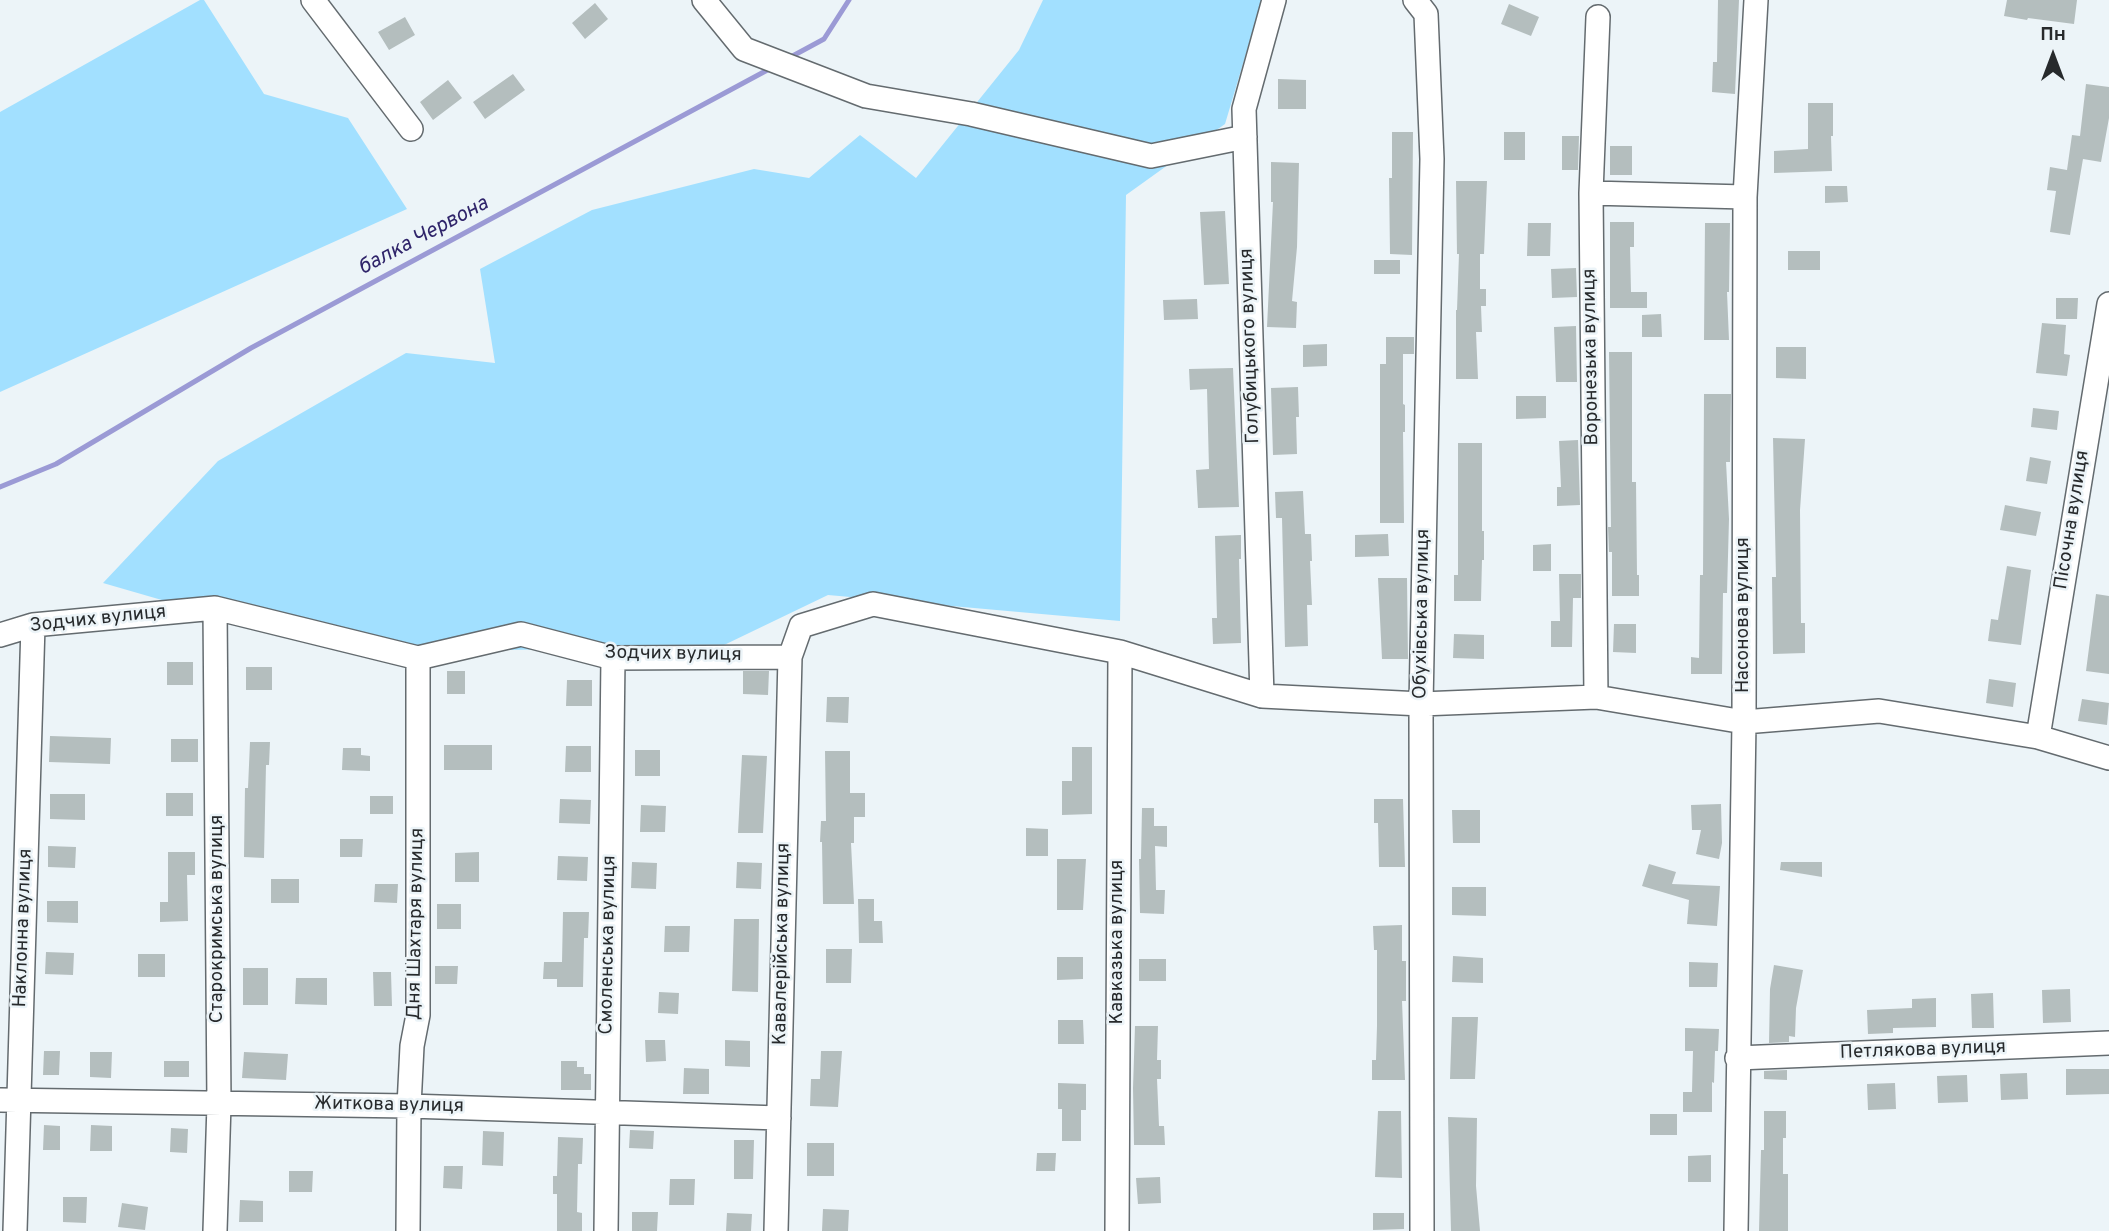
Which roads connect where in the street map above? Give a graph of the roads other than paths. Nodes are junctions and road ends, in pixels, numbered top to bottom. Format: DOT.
graph roads {
  1 [pos="313,0"];
  2 [pos="704,0"];
  3 [pos="1274,0"];
  4 [pos="1415,0"];
  5 [pos="1756,0"];
  6 [pos="1598,17"];
  7 [pos="411,129"];
  8 [pos="1245,137"];
  9 [pos="1591,193"];
  10 [pos="1745,197"];
  11 [pos="2109,304"];
  12 [pos="215,608"];
  13 [pos="33,625"];
  14 [pos="0,635"];
  15 [pos="1120,652"];
  16 [pos="790,657"];
  17 [pos="418,658"];
  18 [pos="613,658"];
  19 [pos="1262,696"];
  20 [pos="1596,697"];
  21 [pos="1421,704"];
  22 [pos="1744,722"];
  23 [pos="2038,737"];
  24 [pos="2109,758"];
  25 [pos="2109,1043"];
  26 [pos="1737,1058"];
  27 [pos="10,1101"];
  28 [pos="219,1104"];
  29 [pos="408,1106"];
  30 [pos="607,1112"];
  31 [pos="779,1118"];
  32 [pos="15,1231"];
  33 [pos="215,1231"];
  34 [pos="408,1231"];
  35 [pos="606,1231"];
  36 [pos="776,1231"];
  37 [pos="1117,1231"];
  38 [pos="1422,1231"];
  39 [pos="1736,1231"];
  1 -- 7 [label="street"];
  2 -- 8 [label="street"];
  3 -- 8 [label="street, Голубицького вулиця"];
  4 -- 21 [label="street, Обухівська вулиця"];
  5 -- 10 [label="street, Насонова вулиця"];
  6 -- 9 [label="street, Воронезька вулиця"];
  8 -- 19 [label="street, Голубицького вулиця"];
  9 -- 10 [label="street"];
  9 -- 20 [label="street, Воронезька вулиця"];
  10 -- 22 [label="street, Насонова вулиця"];
  11 -- 23 [label="street, Пісочна вулиця"];
  12 -- 13 [label="street, Зодчих вулиця"];
  12 -- 17 [label="street, Зодчих вулиця"];
  12 -- 28 [label="street, Старокримська вулиця"];
  13 -- 14 [label="street, Зодчих вулиця"];
  13 -- 27 [label="street, Наклонна вулиця"];
  15 -- 16 [label="street"];
  15 -- 19 [label="street"];
  15 -- 37 [label="street, Кавказька вулиця"];
  16 -- 18 [label="street, Зодчих вулиця"];
  16 -- 31 [label="street, Кавалерійська вулиця"];
  17 -- 18 [label="street, Зодчих вулиця"];
  17 -- 29 [label="street, Дня Шахтаря вулиця"];
  18 -- 30 [label="street, Смоленська вулиця"];
  19 -- 21 [label="street"];
  20 -- 21 [label="street"];
  20 -- 22 [label="street"];
  21 -- 38 [label="street, Обухівська вулиця"];
  22 -- 23 [label="street"];
  22 -- 26 [label="street, Насонова вулиця"];
  23 -- 24 [label="street"];
  25 -- 26 [label="street, Петлякова вулиця"];
  26 -- 39 [label="street, Насонова вулиця"];
  27 -- 28 [label="street, Житкова вулиця"];
  27 -- 32 [label="street, Наклонна вулиця"];
  28 -- 29 [label="street, Житкова вулиця"];
  28 -- 33 [label="street, Старокримська вулиця"];
  29 -- 30 [label="street, Житкова вулиця"];
  29 -- 34 [label="street, Дня Шахтаря вулиця"];
  30 -- 31 [label="street, Житкова вулиця"];
  30 -- 35 [label="street, Смоленська вулиця"];
  31 -- 36 [label="street, Кавалерійська вулиця"];
}
